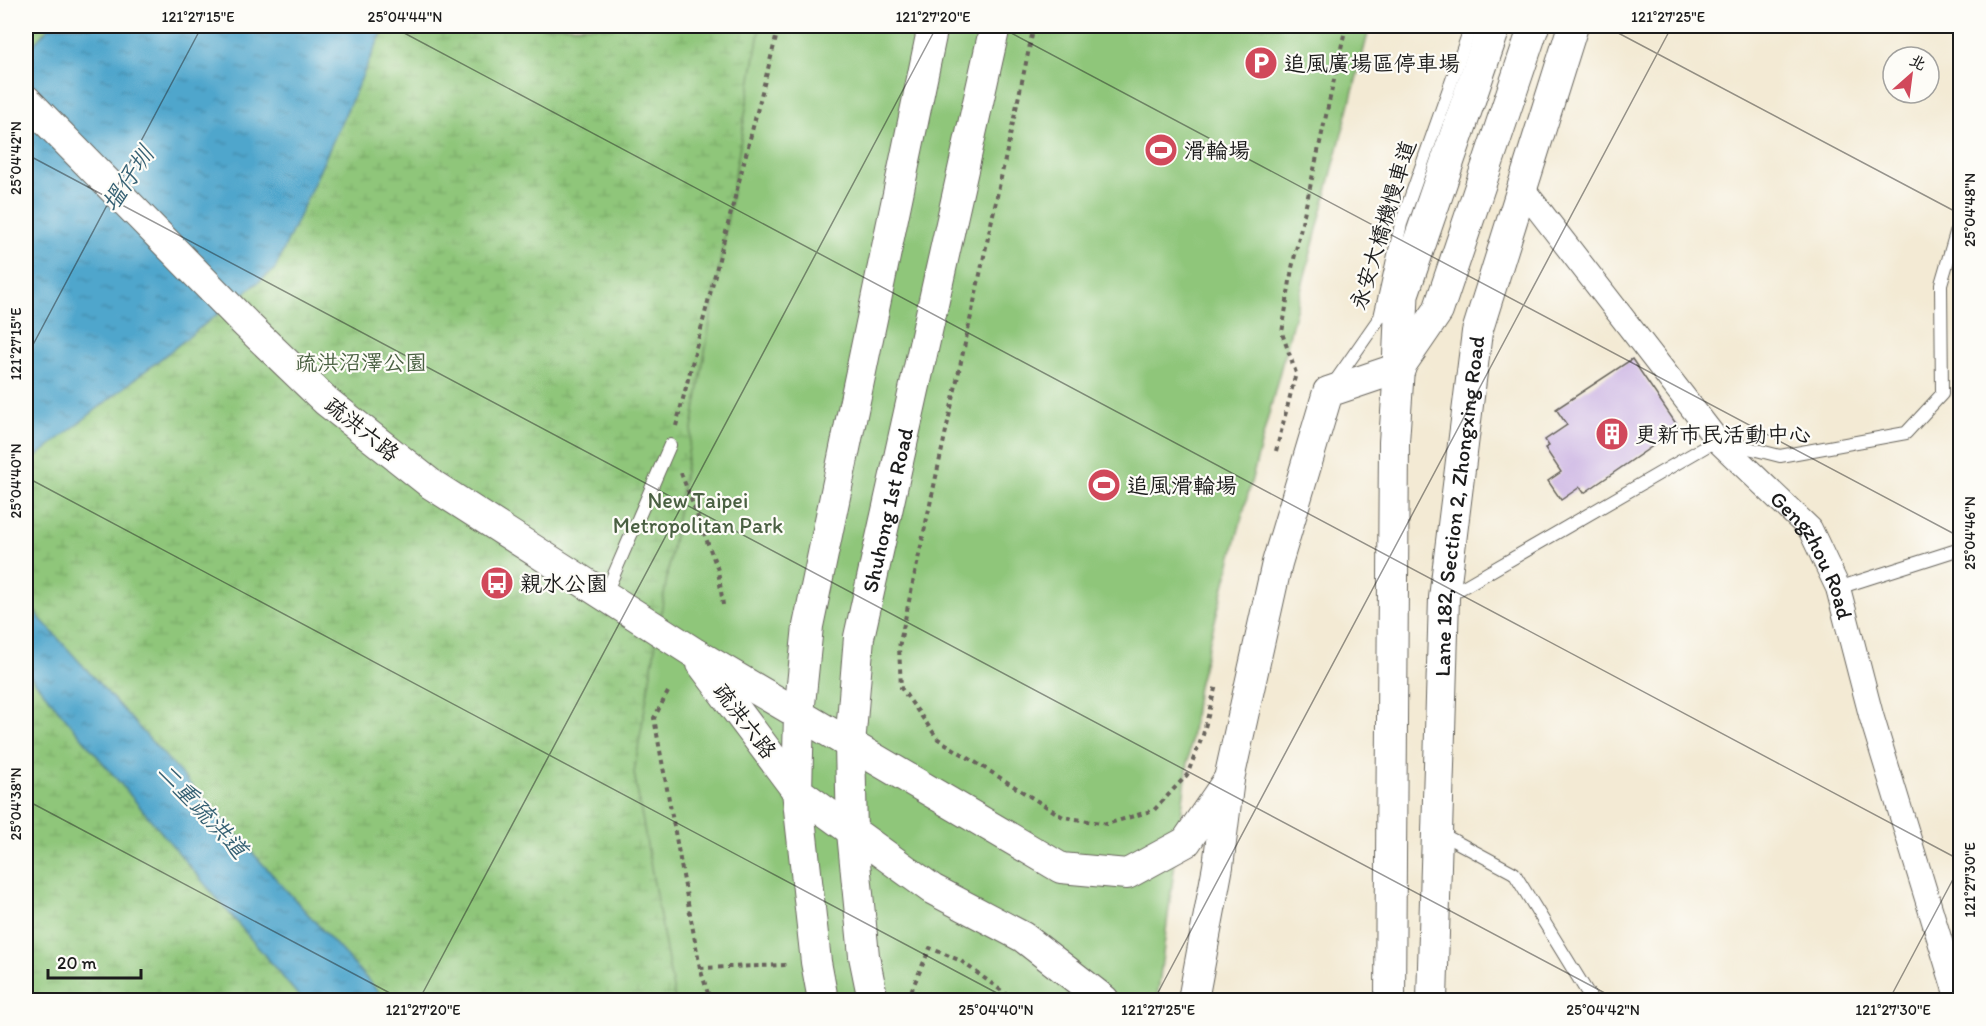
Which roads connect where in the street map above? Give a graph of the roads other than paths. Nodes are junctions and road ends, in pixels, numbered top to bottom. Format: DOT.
graph roads {
  1 [pos="933,26"];
  2 [pos="995,26"];
  3 [pos="1471,26"];
  4 [pos="1494,26"];
  5 [pos="1534,26"];
  6 [pos="1573,26"];
  7 [pos="26,100"];
  8 [pos="1522,188"];
  9 [pos="1960,219"];
  10 [pos="1399,368"];
  11 [pos="1328,392"];
  12 [pos="1718,440"];
  13 [pos="670,445"];
  14 [pos="1960,549"];
  15 [pos="1838,588"];
  16 [pos="604,597"];
  17 [pos="1444,598"];
  18 [pos="693,651"];
  19 [pos="799,714"];
  20 [pos="850,745"];
  21 [pos="1230,779"];
  22 [pos="797,791"];
  23 [pos="1437,831"];
  24 [pos="852,832"];
  25 [pos="824,1000"];
  26 [pos="873,1000"];
  27 [pos="1104,1000"];
  28 [pos="1193,1000"];
  29 [pos="1390,1000"];
  30 [pos="1432,1000"];
  31 [pos="1592,1000"];
  32 [pos="1958,1000"];
  1 -- 19 [label="street"];
  2 -- 20 [label="street, Shuhong 1st Road"];
  3 -- 11 [label="lane, 永安大橋機慢車道"];
  4 -- 10 [label="main road"];
  5 -- 10 [label="street"];
  6 -- 8 [label="street, Lane 182, Section 2, Zhongxing Road"];
  7 -- 16 [label="street, 疏洪六路"];
  8 -- 12 [label="street, Gengzhou Road"];
  8 -- 17 [label="street, Lane 182, Section 2, Zhongxing Road"];
  9 -- 12 [label="lane"];
  10 -- 11 [label="street"];
  10 -- 29 [label="street"];
  11 -- 21 [label="street"];
  12 -- 15 [label="street, Gengzhou Road"];
  12 -- 17 [label="lane"];
  13 -- 16 [label="lane"];
  14 -- 15 [label="lane"];
  15 -- 32 [label="street, Gengzhou Road"];
  16 -- 18 [label="street, 疏洪六路"];
  17 -- 23 [label="street, Lane 182, Section 2, Zhongxing Road"];
  18 -- 19 [label="street, 疏洪六路"];
  18 -- 22 [label="street, 疏洪六路"];
  19 -- 20 [label="street, 疏洪六路"];
  19 -- 22 [label="street"];
  20 -- 21 [label="street, 疏洪六路"];
  20 -- 24 [label="street, Shuhong 1st Road"];
  21 -- 28 [label="street"];
  22 -- 24 [label="street"];
  22 -- 25 [label="street"];
  23 -- 30 [label="street, Lane 182, Section 2, Zhongxing Road"];
  23 -- 31 [label="lane"];
  24 -- 26 [label="street, Shuhong 1st Road"];
  24 -- 27 [label="street"];
}
